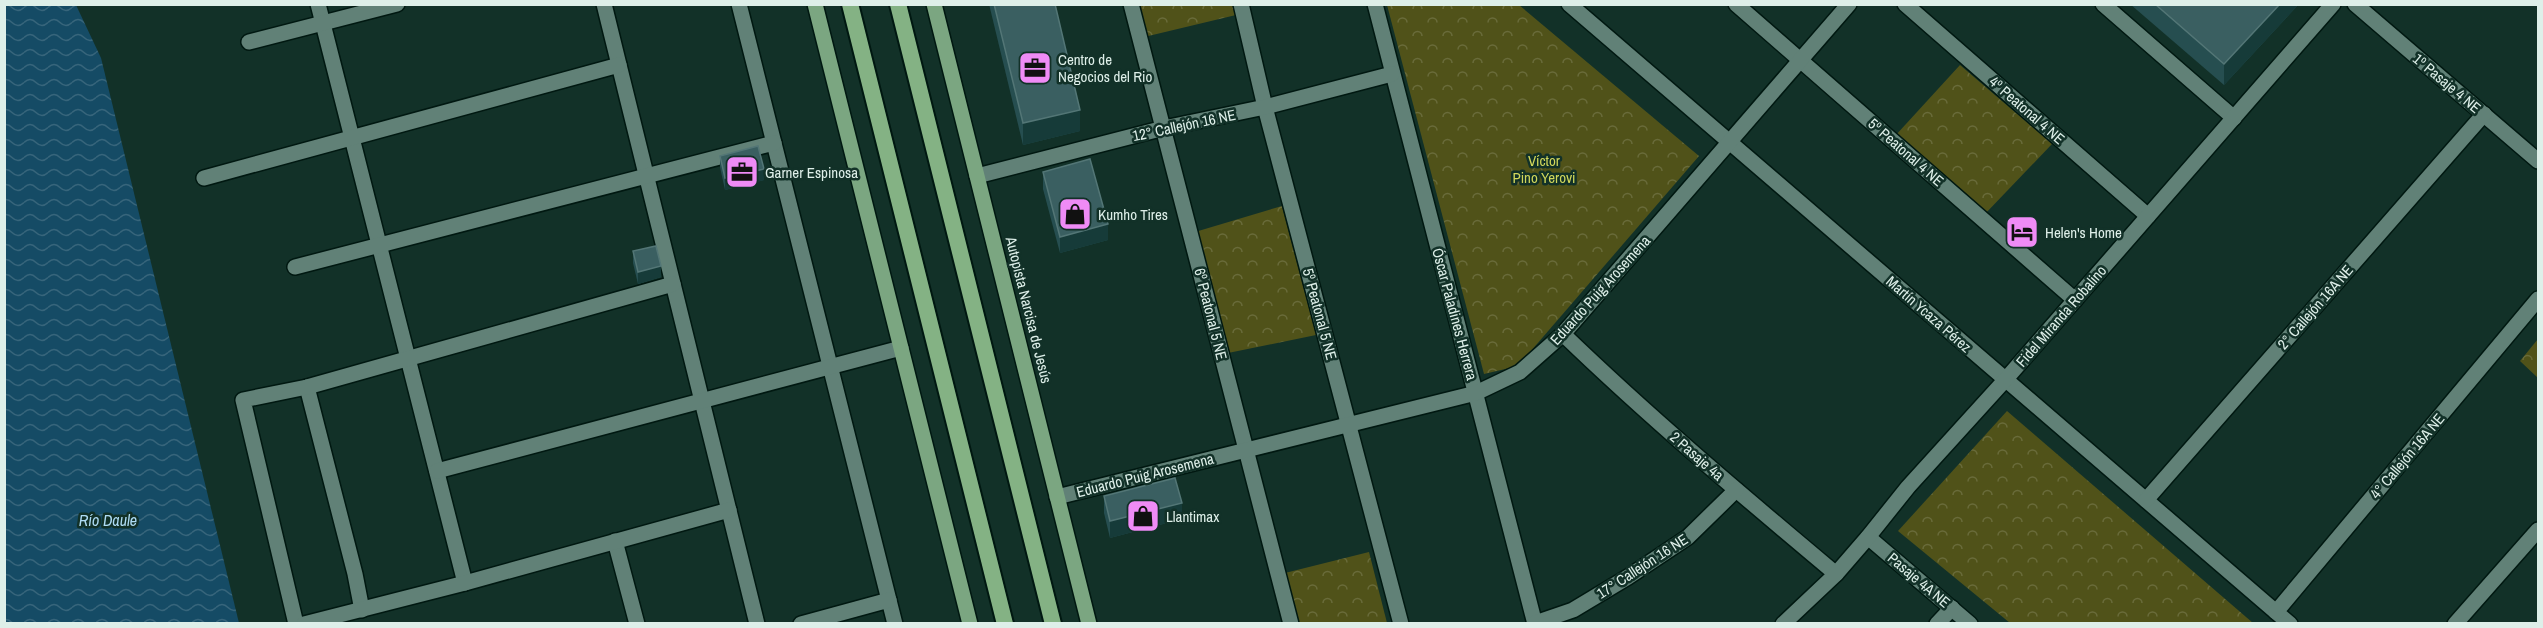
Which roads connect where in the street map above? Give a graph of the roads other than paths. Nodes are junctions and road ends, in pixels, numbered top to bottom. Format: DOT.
graph roads {
  1 [pos="318,4"];
  2 [pos="397,4"];
  3 [pos="604,4"];
  4 [pos="739,4"];
  5 [pos="815,4"];
  6 [pos="850,4"];
  7 [pos="898,4"];
  8 [pos="934,4"];
  9 [pos="1131,4"];
  10 [pos="1241,4"];
  11 [pos="1375,4"];
  12 [pos="1569,4"];
  13 [pos="1736,4"];
  14 [pos="1849,4"];
  15 [pos="1905,4"];
  16 [pos="2103,4"];
  17 [pos="2333,4"];
  18 [pos="2355,4"];
  19 [pos="323,24"];
  20 [pos="249,42"];
  21 [pos="1800,60"];
  22 [pos="619,65"];
  23 [pos="1392,74"];
  24 [pos="1265,107"];
  25 [pos="2484,114"];
  26 [pos="2234,118"];
  27 [pos="1164,128"];
  28 [pos="352,137"];
  29 [pos="774,143"];
  30 [pos="1730,143"];
  31 [pos="2538,161"];
  32 [pos="646,176"];
  33 [pos="977,176"];
  34 [pos="204,178"];
  35 [pos="2148,216"];
  36 [pos="381,245"];
  37 [pos="295,267"];
  38 [pos="673,284"];
  39 [pos="2538,299"];
  40 [pos="2075,300"];
  41 [pos="1563,334"];
  42 [pos="901,348"];
  43 [pos="408,358"];
  44 [pos="830,367"];
  45 [pos="2006,380"];
  46 [pos="307,387"];
  47 [pos="1476,393"];
  48 [pos="702,401"];
  49 [pos="1349,425"];
  50 [pos="1246,449"];
  51 [pos="437,471"];
  52 [pos="1736,490"];
  53 [pos="1057,497"];
  54 [pos="2146,500"];
  55 [pos="729,510"];
  56 [pos="2538,530"];
  57 [pos="1868,537"];
  58 [pos="615,542"];
  59 [pos="2533,547"];
  60 [pos="1836,574"];
  61 [pos="465,583"];
  62 [pos="889,600"];
  63 [pos="1952,608"];
  64 [pos="362,610"];
  65 [pos="2276,612"];
  66 [pos="2459,622"];
  67 [pos="1535,623"];
  68 [pos="296,624"];
  69 [pos="304,624"];
  70 [pos="637,624"];
  71 [pos="757,624"];
  72 [pos="801,624"];
  73 [pos="895,624"];
  74 [pos="970,624"];
  75 [pos="1005,624"];
  76 [pos="1053,624"];
  77 [pos="1089,624"];
  78 [pos="1291,624"];
  79 [pos="1401,624"];
  80 [pos="1784,624"];
  81 [pos="1937,624"];
  82 [pos="1970,624"];
  83 [pos="2289,624"];
  1 -- 19 [label="street"];
  2 -- 19 [label="street"];
  3 -- 22 [label="street"];
  4 -- 29 [label="street"];
  5 -- 42 [label="main road"];
  6 -- 75 [label="highway"];
  7 -- 76 [label="highway"];
  8 -- 33 [label="main road, Autopista Narcisa de Jesús"];
  9 -- 27 [label="street, 6º Peatonal 5 NE"];
  10 -- 24 [label="street, 5º Peatonal 5 NE"];
  11 -- 23 [label="street, Óscar Paladines Herrera"];
  12 -- 30 [label="street, Martín Ycaza Pérez"];
  13 -- 21 [label="street, 5º Peatonal 4 NE"];
  14 -- 21 [label="street, Eduardo Puig Arosemena"];
  15 -- 35 [label="street, 4º Peatonal 4 NE"];
  16 -- 26 [label="street"];
  17 -- 26 [label="street, Fidel Miranda Robalino"];
  18 -- 25 [label="street, 1º Pasaje 4 NE"];
  19 -- 20 [label="street"];
  19 -- 28 [label="street"];
  21 -- 30 [label="street, Eduardo Puig Arosemena"];
  21 -- 40 [label="street, 5º Peatonal 4 NE"];
  22 -- 28 [label="street"];
  22 -- 32 [label="street"];
  23 -- 24 [label="street, 12° Callejón 16 NE"];
  23 -- 47 [label="street, Óscar Paladines Herrera"];
  24 -- 27 [label="street, 12° Callejón 16 NE"];
  24 -- 49 [label="street, 5º Peatonal 5 NE"];
  25 -- 31 [label="street, 1º Pasaje 4 NE"];
  25 -- 54 [label="street, 2° Callejón 16A NE"];
  26 -- 35 [label="street, Fidel Miranda Robalino"];
  27 -- 33 [label="street, 12° Callejón 16 NE"];
  27 -- 50 [label="street, 6º Peatonal 5 NE"];
  28 -- 34 [label="street"];
  28 -- 36 [label="street"];
  29 -- 32 [label="street"];
  29 -- 44 [label="street"];
  30 -- 41 [label="street, Eduardo Puig Arosemena"];
  30 -- 45 [label="street, Martín Ycaza Pérez"];
  32 -- 36 [label="street"];
  32 -- 38 [label="street"];
  33 -- 53 [label="main road, Autopista Narcisa de Jesús"];
  35 -- 40 [label="street, Fidel Miranda Robalino"];
  36 -- 37 [label="street"];
  36 -- 43 [label="street"];
  38 -- 43 [label="street"];
  38 -- 48 [label="street"];
  39 -- 65 [label="street, 4° Callejón 16A NE"];
  40 -- 45 [label="street, Fidel Miranda Robalino"];
  41 -- 47 [label="street, Eduardo Puig Arosemena"];
  41 -- 52 [label="street, 2 Pasaje 4a"];
  42 -- 44 [label="street"];
  42 -- 74 [label="main road"];
  43 -- 46 [label="street"];
  43 -- 51 [label="street"];
  44 -- 48 [label="street"];
  44 -- 62 [label="street"];
  45 -- 54 [label="street, Martín Ycaza Pérez"];
  45 -- 57 [label="street, Fidel Miranda Robalino"];
  46 -- 64 [label="street"];
  46 -- 68 [label="street"];
  47 -- 49 [label="street, Eduardo Puig Arosemena"];
  47 -- 67 [label="street, Óscar Paladines Herrera"];
  48 -- 51 [label="street"];
  48 -- 55 [label="street"];
  49 -- 50 [label="street, Eduardo Puig Arosemena"];
  49 -- 79 [label="street, 5º Peatonal 5 NE"];
  50 -- 53 [label="street, Eduardo Puig Arosemena"];
  50 -- 78 [label="street, 6º Peatonal 5 NE"];
  51 -- 61 [label="street"];
  52 -- 60 [label="street, 2 Pasaje 4a"];
  52 -- 67 [label="street, 17° Callejón 16 NE"];
  53 -- 77 [label="main road, Autopista Narcisa de Jesús"];
  54 -- 65 [label="street, Martín Ycaza Pérez"];
  55 -- 58 [label="street"];
  55 -- 71 [label="street"];
  56 -- 59 [label="street"];
  57 -- 60 [label="street, Fidel Miranda Robalino"];
  57 -- 63 [label="street, Pasaje 4A NE"];
  58 -- 61 [label="street"];
  58 -- 70 [label="street"];
  59 -- 66 [label="street"];
  60 -- 80 [label="street, Fidel Miranda Robalino"];
  61 -- 64 [label="street"];
  62 -- 72 [label="street"];
  62 -- 73 [label="street"];
  63 -- 81 [label="street"];
  63 -- 82 [label="street, Pasaje 4A NE"];
  64 -- 69 [label="street"];
  65 -- 83 [label="street, Martín Ycaza Pérez"];
}
